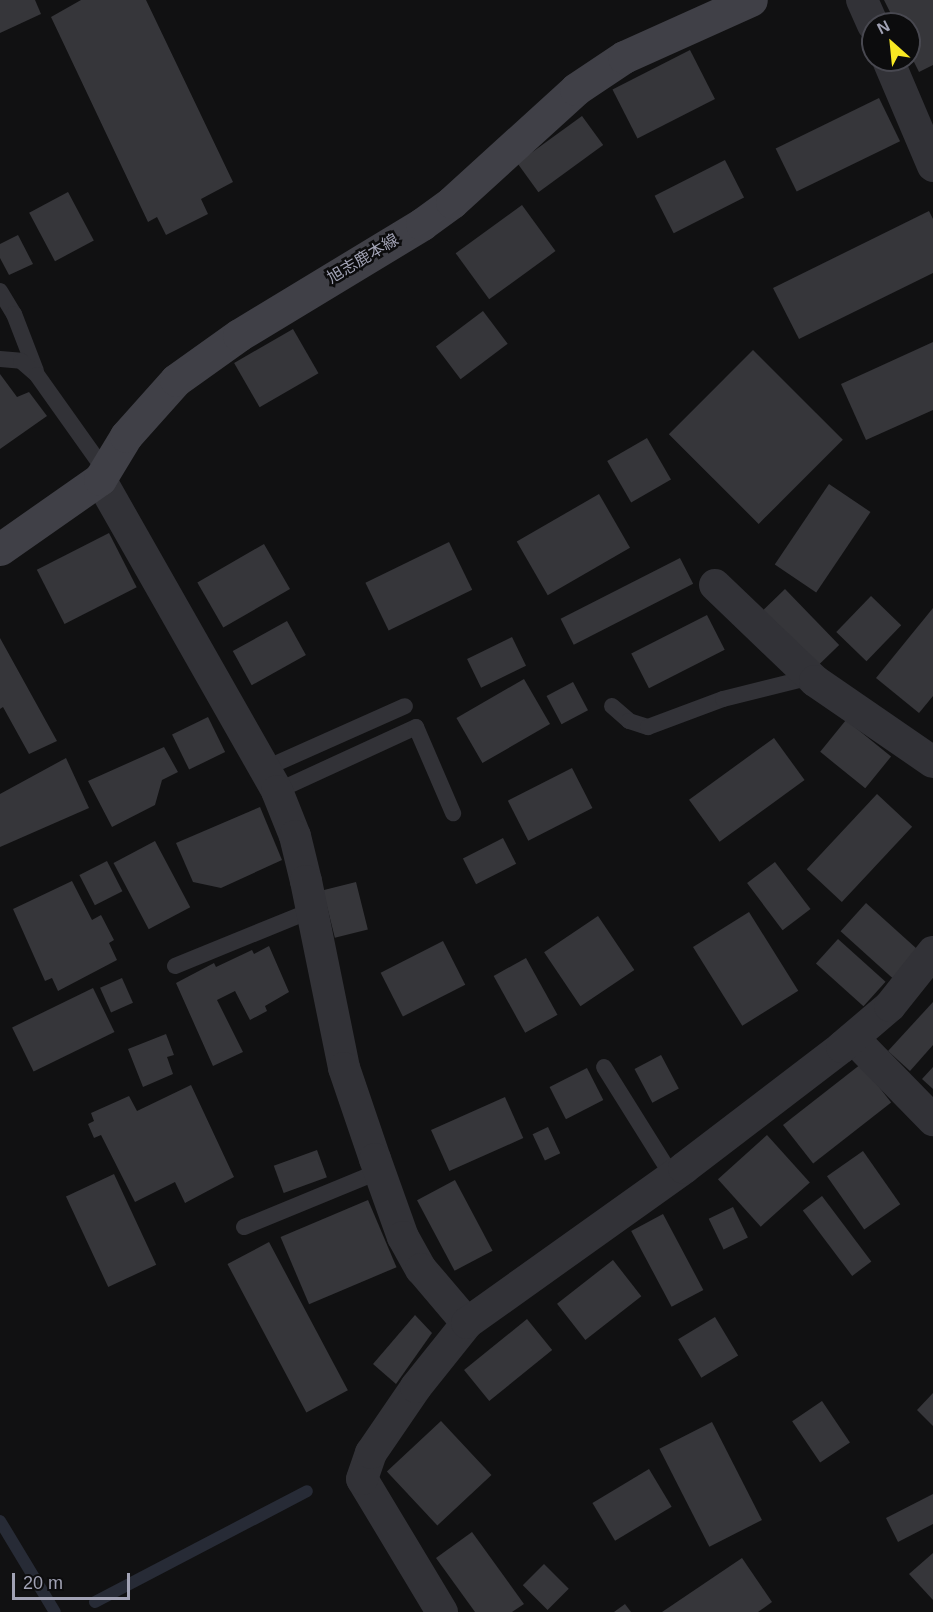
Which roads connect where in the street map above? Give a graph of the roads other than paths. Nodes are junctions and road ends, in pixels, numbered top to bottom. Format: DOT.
graph roads {
  1 [pos="751,0"];
  2 [pos="893,72"];
  3 [pos="933,166"];
  4 [pos="0,291"];
  5 [pos="2,356"];
  6 [pos="37,375"];
  7 [pos="103,476"];
  8 [pos="0,549"];
  9 [pos="715,585"];
  10 [pos="811,677"];
  11 [pos="405,706"];
  12 [pos="612,706"];
  13 [pos="933,762"];
  14 [pos="271,779"];
  15 [pos="453,813"];
  16 [pos="312,910"];
  17 [pos="933,952"];
  18 [pos="175,966"];
  19 [pos="853,1038"];
  20 [pos="604,1067"];
  21 [pos="933,1120"];
  22 [pos="380,1171"];
  23 [pos="672,1176"];
  24 [pos="244,1227"];
  25 [pos="467,1323"];
  26 [pos="442,1612"];
  1 -- 7 [label="main road, 旭志鹿本線"];
  2 -- 3 [label="street"];
  4 -- 6 [label="lane"];
  5 -- 6 [label="lane"];
  6 -- 7 [label="lane"];
  7 -- 8 [label="main road, 旭志鹿本線"];
  7 -- 14 [label="street"];
  9 -- 10 [label="street"];
  10 -- 12 [label="lane"];
  10 -- 13 [label="street"];
  11 -- 14 [label="lane"];
  14 -- 15 [label="lane"];
  14 -- 16 [label="street"];
  16 -- 18 [label="lane"];
  16 -- 22 [label="street"];
  17 -- 19 [label="street"];
  19 -- 21 [label="street"];
  19 -- 23 [label="street"];
  20 -- 23 [label="lane"];
  22 -- 24 [label="lane"];
  22 -- 25 [label="street"];
  23 -- 25 [label="street"];
  25 -- 26 [label="street"];
}
